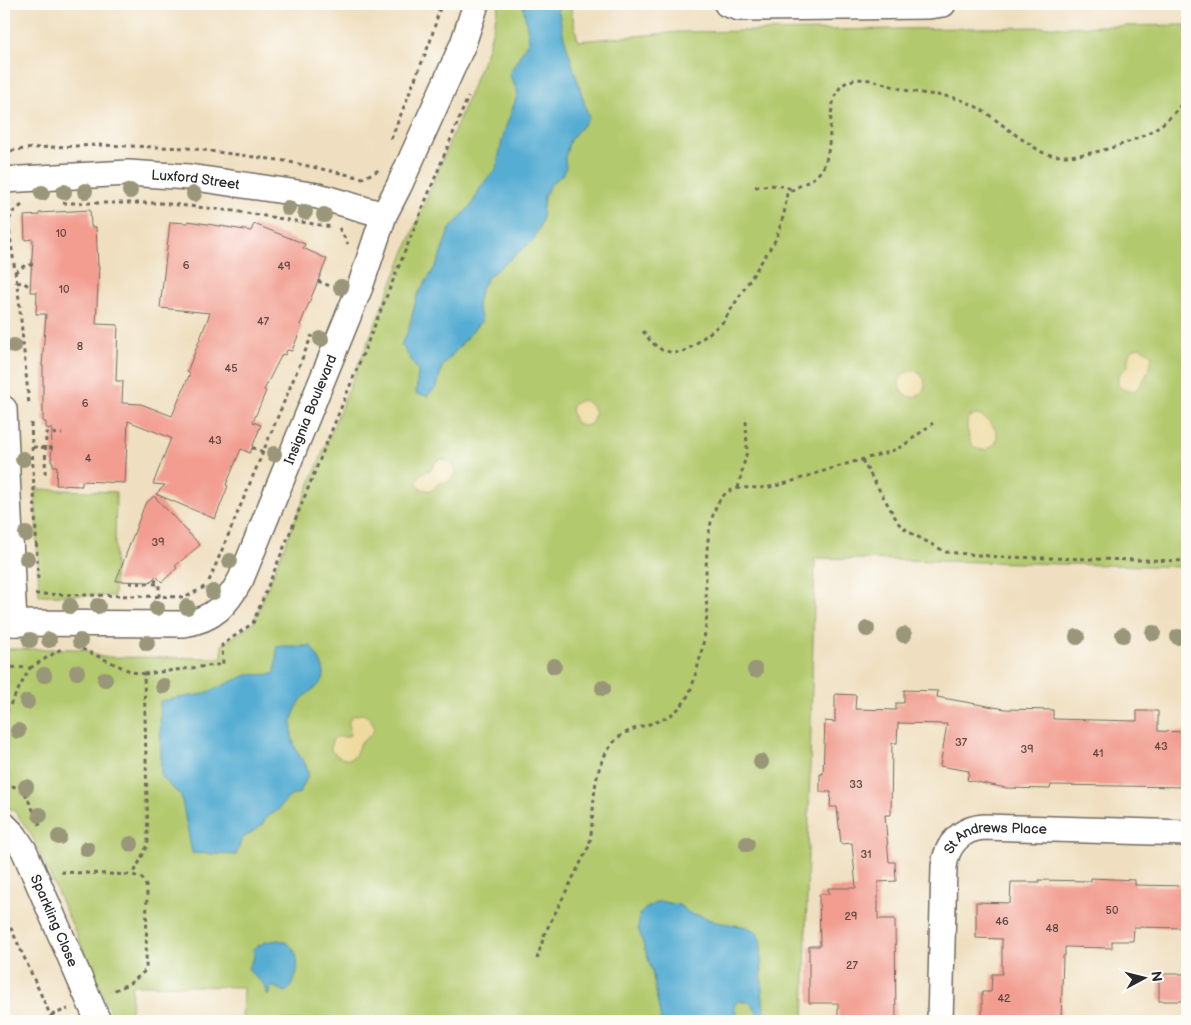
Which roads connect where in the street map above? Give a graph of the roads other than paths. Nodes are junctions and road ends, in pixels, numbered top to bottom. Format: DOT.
graph roads {
  1 [pos="476,4"];
  2 [pos="727,4"];
  3 [pos="943,4"];
  4 [pos="4,180"];
  5 [pos="384,215"];
  6 [pos="4,409"];
  7 [pos="9,623"];
  8 [pos="4,825"];
  9 [pos="1187,833"];
  10 [pos="98,1021"];
  11 [pos="940,1021"];
  1 -- 5 [label="street, Insignia Boulevard"];
  2 -- 3 [label="street"];
  4 -- 5 [label="street, Luxford Street"];
  5 -- 7 [label="street, Insignia Boulevard"];
  6 -- 7 [label="street"];
  8 -- 10 [label="street, Sparkling Close"];
  9 -- 11 [label="street, St Andrews Place"];
}
